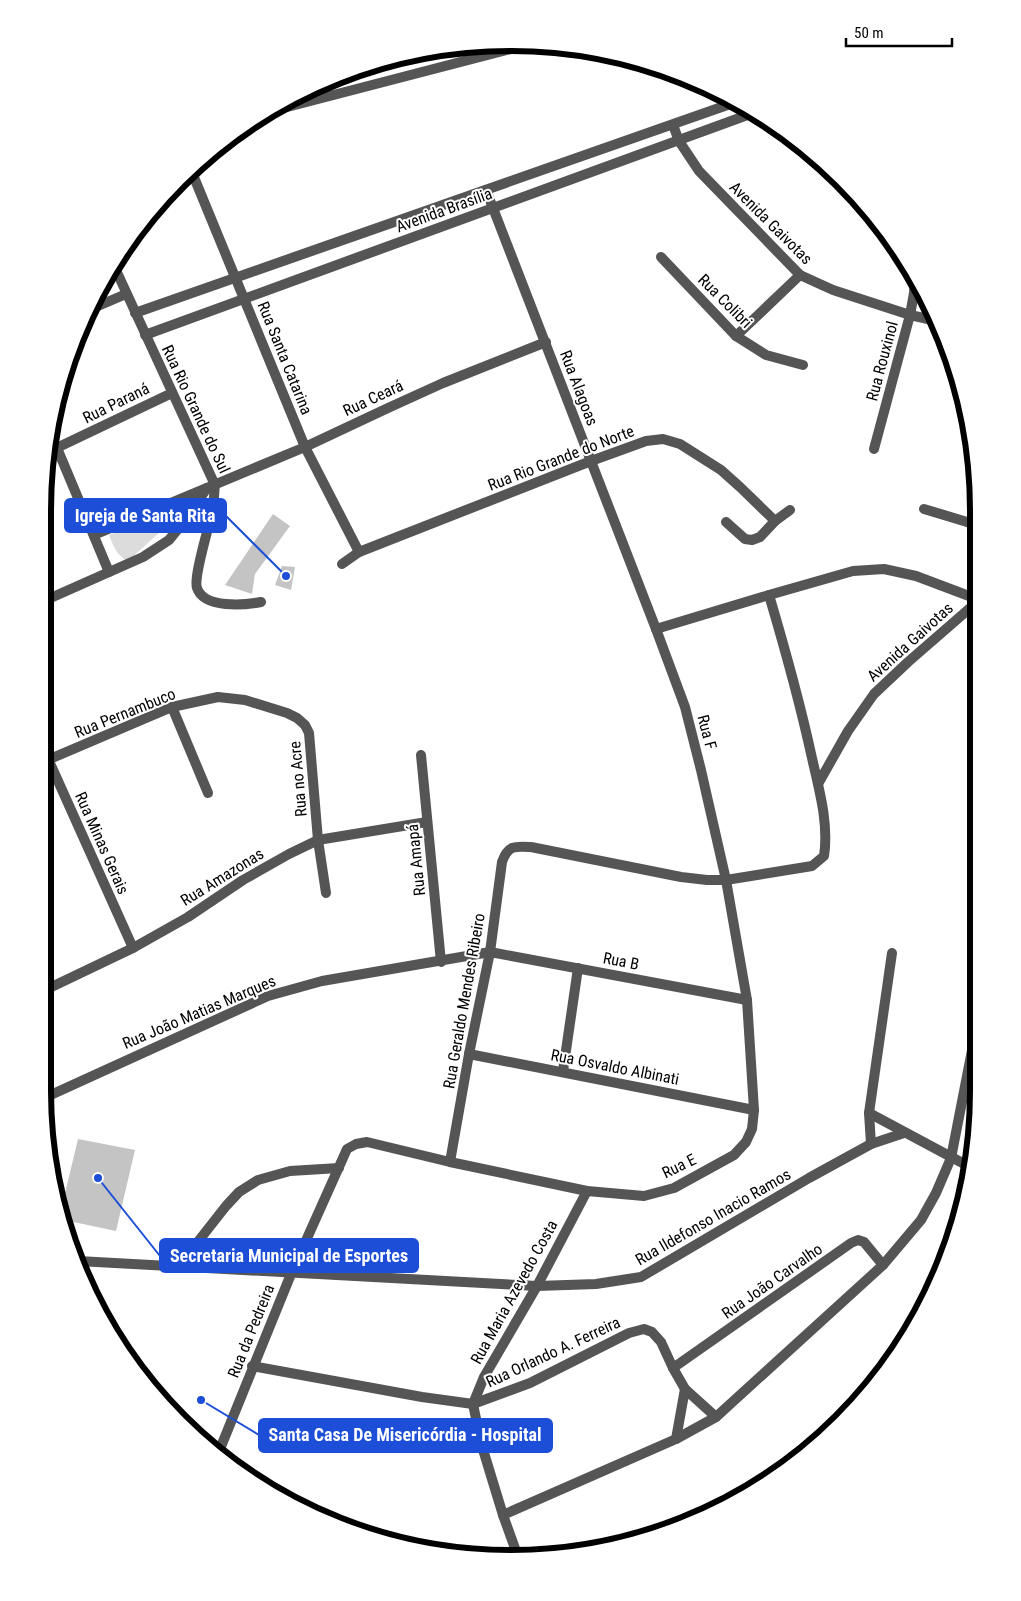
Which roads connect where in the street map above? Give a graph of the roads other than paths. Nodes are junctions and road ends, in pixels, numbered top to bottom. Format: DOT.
graph roads {
  1 [pos="502,51"];
  2 [pos="297,105"];
  3 [pos="726,106"];
  4 [pos="745,116"];
  5 [pos="673,125"];
  6 [pos="679,141"];
  7 [pos="194,178"];
  8 [pos="486,190"];
  9 [pos="494,208"];
  10 [pos="661,257"];
  11 [pos="117,274"];
  12 [pos="800,275"];
  13 [pos="236,278"];
  14 [pos="914,292"];
  15 [pos="126,294"];
  16 [pos="245,299"];
  17 [pos="100,305"];
  18 [pos="135,313"];
  19 [pos="910,315"];
  20 [pos="928,319"];
  21 [pos="145,335"];
  22 [pos="736,336"];
  23 [pos="546,342"];
  24 [pos="803,365"];
  25 [pos="172,393"];
  26 [pos="57,448"];
  27 [pos="305,448"];
  28 [pos="874,449"];
  29 [pos="592,461"];
  30 [pos="211,487"];
  31 [pos="924,509"];
  32 [pos="790,510"];
  33 [pos="775,521"];
  34 [pos="726,522"];
  35 [pos="970,523"];
  36 [pos="94,536"];
  37 [pos="360,552"];
  38 [pos="342,564"];
  39 [pos="108,572"];
  40 [pos="769,594"];
  41 [pos="644,596"];
  42 [pos="970,597"];
  43 [pos="51,598"];
  44 [pos="261,602"];
  45 [pos="970,606"];
  46 [pos="656,629"];
  47 [pos="218,697"];
  48 [pos="172,707"];
  49 [pos="421,755"];
  50 [pos="51,756"];
  51 [pos="51,769"];
  52 [pos="818,784"];
  53 [pos="208,793"];
  54 [pos="427,822"];
  55 [pos="318,840"];
  56 [pos="726,880"];
  57 [pos="326,893"];
  58 [pos="133,948"];
  59 [pos="490,952"];
  60 [pos="892,953"];
  61 [pos="441,962"];
  62 [pos="578,968"];
  63 [pos="51,987"];
  64 [pos="747,1000"];
  65 [pos="469,1054"];
  66 [pos="970,1061"];
  67 [pos="563,1071"];
  68 [pos="51,1095"];
  69 [pos="754,1110"];
  70 [pos="869,1113"];
  71 [pos="904,1133"];
  72 [pos="356,1144"];
  73 [pos="871,1144"];
  74 [pos="951,1158"];
  75 [pos="450,1162"];
  76 [pos="964,1164"];
  77 [pos="339,1168"];
  78 [pos="587,1191"];
  79 [pos="85,1262"];
  80 [pos="883,1265"];
  81 [pos="178,1267"];
  82 [pos="291,1274"];
  83 [pos="537,1286"];
  84 [pos="252,1366"];
  85 [pos="673,1368"];
  86 [pos="686,1389"];
  87 [pos="473,1404"];
  88 [pos="716,1418"];
  89 [pos="676,1439"];
  90 [pos="221,1447"];
  91 [pos="503,1515"];
  92 [pos="516,1550"];
  1 -- 2 [label="street"];
  3 -- 5 [label="street, Avenida Brasília"];
  4 -- 6 [label="street, Avenida Brasília"];
  5 -- 6 [label="street, Avenida Gaivotas"];
  5 -- 8 [label="street, Avenida Brasília"];
  6 -- 9 [label="street, Avenida Brasília"];
  6 -- 12 [label="street, Avenida Gaivotas"];
  7 -- 13 [label="street, Rua Santa Catarina"];
  8 -- 9 [label="street, Rua Alagoas"];
  8 -- 13 [label="street, Avenida Brasília"];
  9 -- 16 [label="street, Avenida Brasília"];
  9 -- 23 [label="street, Rua Alagoas"];
  10 -- 22 [label="street, Rua Colibri"];
  11 -- 15 [label="street, Rua Rio Grande do Sul"];
  12 -- 19 [label="street, Avenida Gaivotas"];
  12 -- 22 [label="street"];
  13 -- 16 [label="street, Rua Santa Catarina"];
  13 -- 18 [label="street, Avenida Brasília"];
  14 -- 19 [label="street, Rua Rouxinol"];
  15 -- 17 [label="street"];
  15 -- 18 [label="street, Rua Rio Grande do Sul"];
  16 -- 21 [label="street, Avenida Brasília"];
  16 -- 27 [label="street, Rua Santa Catarina"];
  18 -- 21 [label="street, Rua Rio Grande do Sul"];
  19 -- 20 [label="street, Avenida Gaivotas"];
  19 -- 28 [label="street, Rua Rouxinol"];
  21 -- 25 [label="street, Rua Rio Grande do Sul"];
  22 -- 24 [label="street, Rua Colibri"];
  23 -- 27 [label="street, Rua Ceará"];
  23 -- 29 [label="street, Rua Alagoas"];
  25 -- 26 [label="street, Rua Paraná"];
  25 -- 30 [label="street, Rua Rio Grande do Sul"];
  26 -- 36 [label="street"];
  27 -- 30 [label="street, Rua Ceará"];
  27 -- 37 [label="street, Rua Santa Catarina"];
  29 -- 33 [label="street, Rua Rio Grande do Norte"];
  29 -- 37 [label="street, Rua Rio Grande do Norte"];
  29 -- 41 [label="street, Rua Alagoas"];
  30 -- 36 [label="street, Rua Ceará"];
  30 -- 39 [label="street"];
  30 -- 44 [label="street, Rua Rio Grande do Sul"];
  31 -- 35 [label="street"];
  32 -- 33 [label="street"];
  33 -- 34 [label="street"];
  36 -- 39 [label="street"];
  37 -- 38 [label="street, Rua Rio Grande do Norte"];
  39 -- 43 [label="street"];
  40 -- 42 [label="street"];
  40 -- 46 [label="street"];
  40 -- 52 [label="street"];
  41 -- 46 [label="street, Rua F"];
  45 -- 52 [label="street, Avenida Gaivotas"];
  46 -- 56 [label="street, Rua F"];
  47 -- 48 [label="street, Rua Pernambuco"];
  47 -- 55 [label="street, Rua no Acre"];
  48 -- 50 [label="street, Rua Pernambuco"];
  48 -- 53 [label="street"];
  49 -- 54 [label="street, Rua Amapá"];
  51 -- 58 [label="street, Rua Minas Gerais"];
  52 -- 56 [label="street"];
  54 -- 55 [label="street, Rua Amazonas"];
  54 -- 61 [label="street, Rua Amapá"];
  55 -- 57 [label="street, Rua no Acre"];
  55 -- 58 [label="street, Rua Amazonas"];
  56 -- 59 [label="street, Rua Geraldo Mendes Ribeiro"];
  56 -- 64 [label="street, Rua E"];
  58 -- 63 [label="street, Rua Amazonas"];
  59 -- 61 [label="street, Rua João Matias Marques"];
  59 -- 62 [label="street, Rua B"];
  59 -- 65 [label="street, Rua Geraldo Mendes Ribeiro"];
  60 -- 70 [label="street"];
  61 -- 68 [label="street, Rua João Matias Marques"];
  62 -- 64 [label="street, Rua B"];
  62 -- 67 [label="street"];
  64 -- 69 [label="street, Rua E"];
  65 -- 67 [label="street, Rua Osvaldo Albinati"];
  65 -- 75 [label="street, Rua Geraldo Mendes Ribeiro"];
  66 -- 74 [label="street"];
  67 -- 69 [label="street, Rua Osvaldo Albinati"];
  69 -- 78 [label="street, Rua E"];
  70 -- 71 [label="street"];
  70 -- 73 [label="street"];
  71 -- 73 [label="street, Rua Ildefonso Inacio Ramos"];
  71 -- 74 [label="street"];
  72 -- 75 [label="street, Rua E"];
  72 -- 77 [label="street, Rua da Pedreira"];
  73 -- 83 [label="street, Rua Ildefonso Inacio Ramos"];
  74 -- 76 [label="street"];
  74 -- 80 [label="street"];
  75 -- 78 [label="street, Rua E"];
  77 -- 81 [label="street"];
  77 -- 82 [label="street, Rua da Pedreira"];
  78 -- 83 [label="street, Rua Maria Azevedo Costa"];
  79 -- 81 [label="street, Rua Ildefonso Inacio Ramos"];
  80 -- 85 [label="street, Rua João Carvalho"];
  80 -- 88 [label="street"];
  81 -- 82 [label="street, Rua Ildefonso Inacio Ramos"];
  82 -- 83 [label="street, Rua Ildefonso Inacio Ramos"];
  82 -- 84 [label="street, Rua da Pedreira"];
  83 -- 87 [label="street, Rua Maria Azevedo Costa"];
  84 -- 87 [label="street, Rua Orlando A. Ferreira"];
  84 -- 90 [label="street, Rua da Pedreira"];
  85 -- 86 [label="street, Rua Orlando A. Ferreira"];
  85 -- 87 [label="street, Rua Orlando A. Ferreira"];
  86 -- 88 [label="street, Rua Orlando A. Ferreira"];
  86 -- 89 [label="street"];
  87 -- 91 [label="street"];
  88 -- 89 [label="street"];
  89 -- 91 [label="street"];
  91 -- 92 [label="street"];
}
